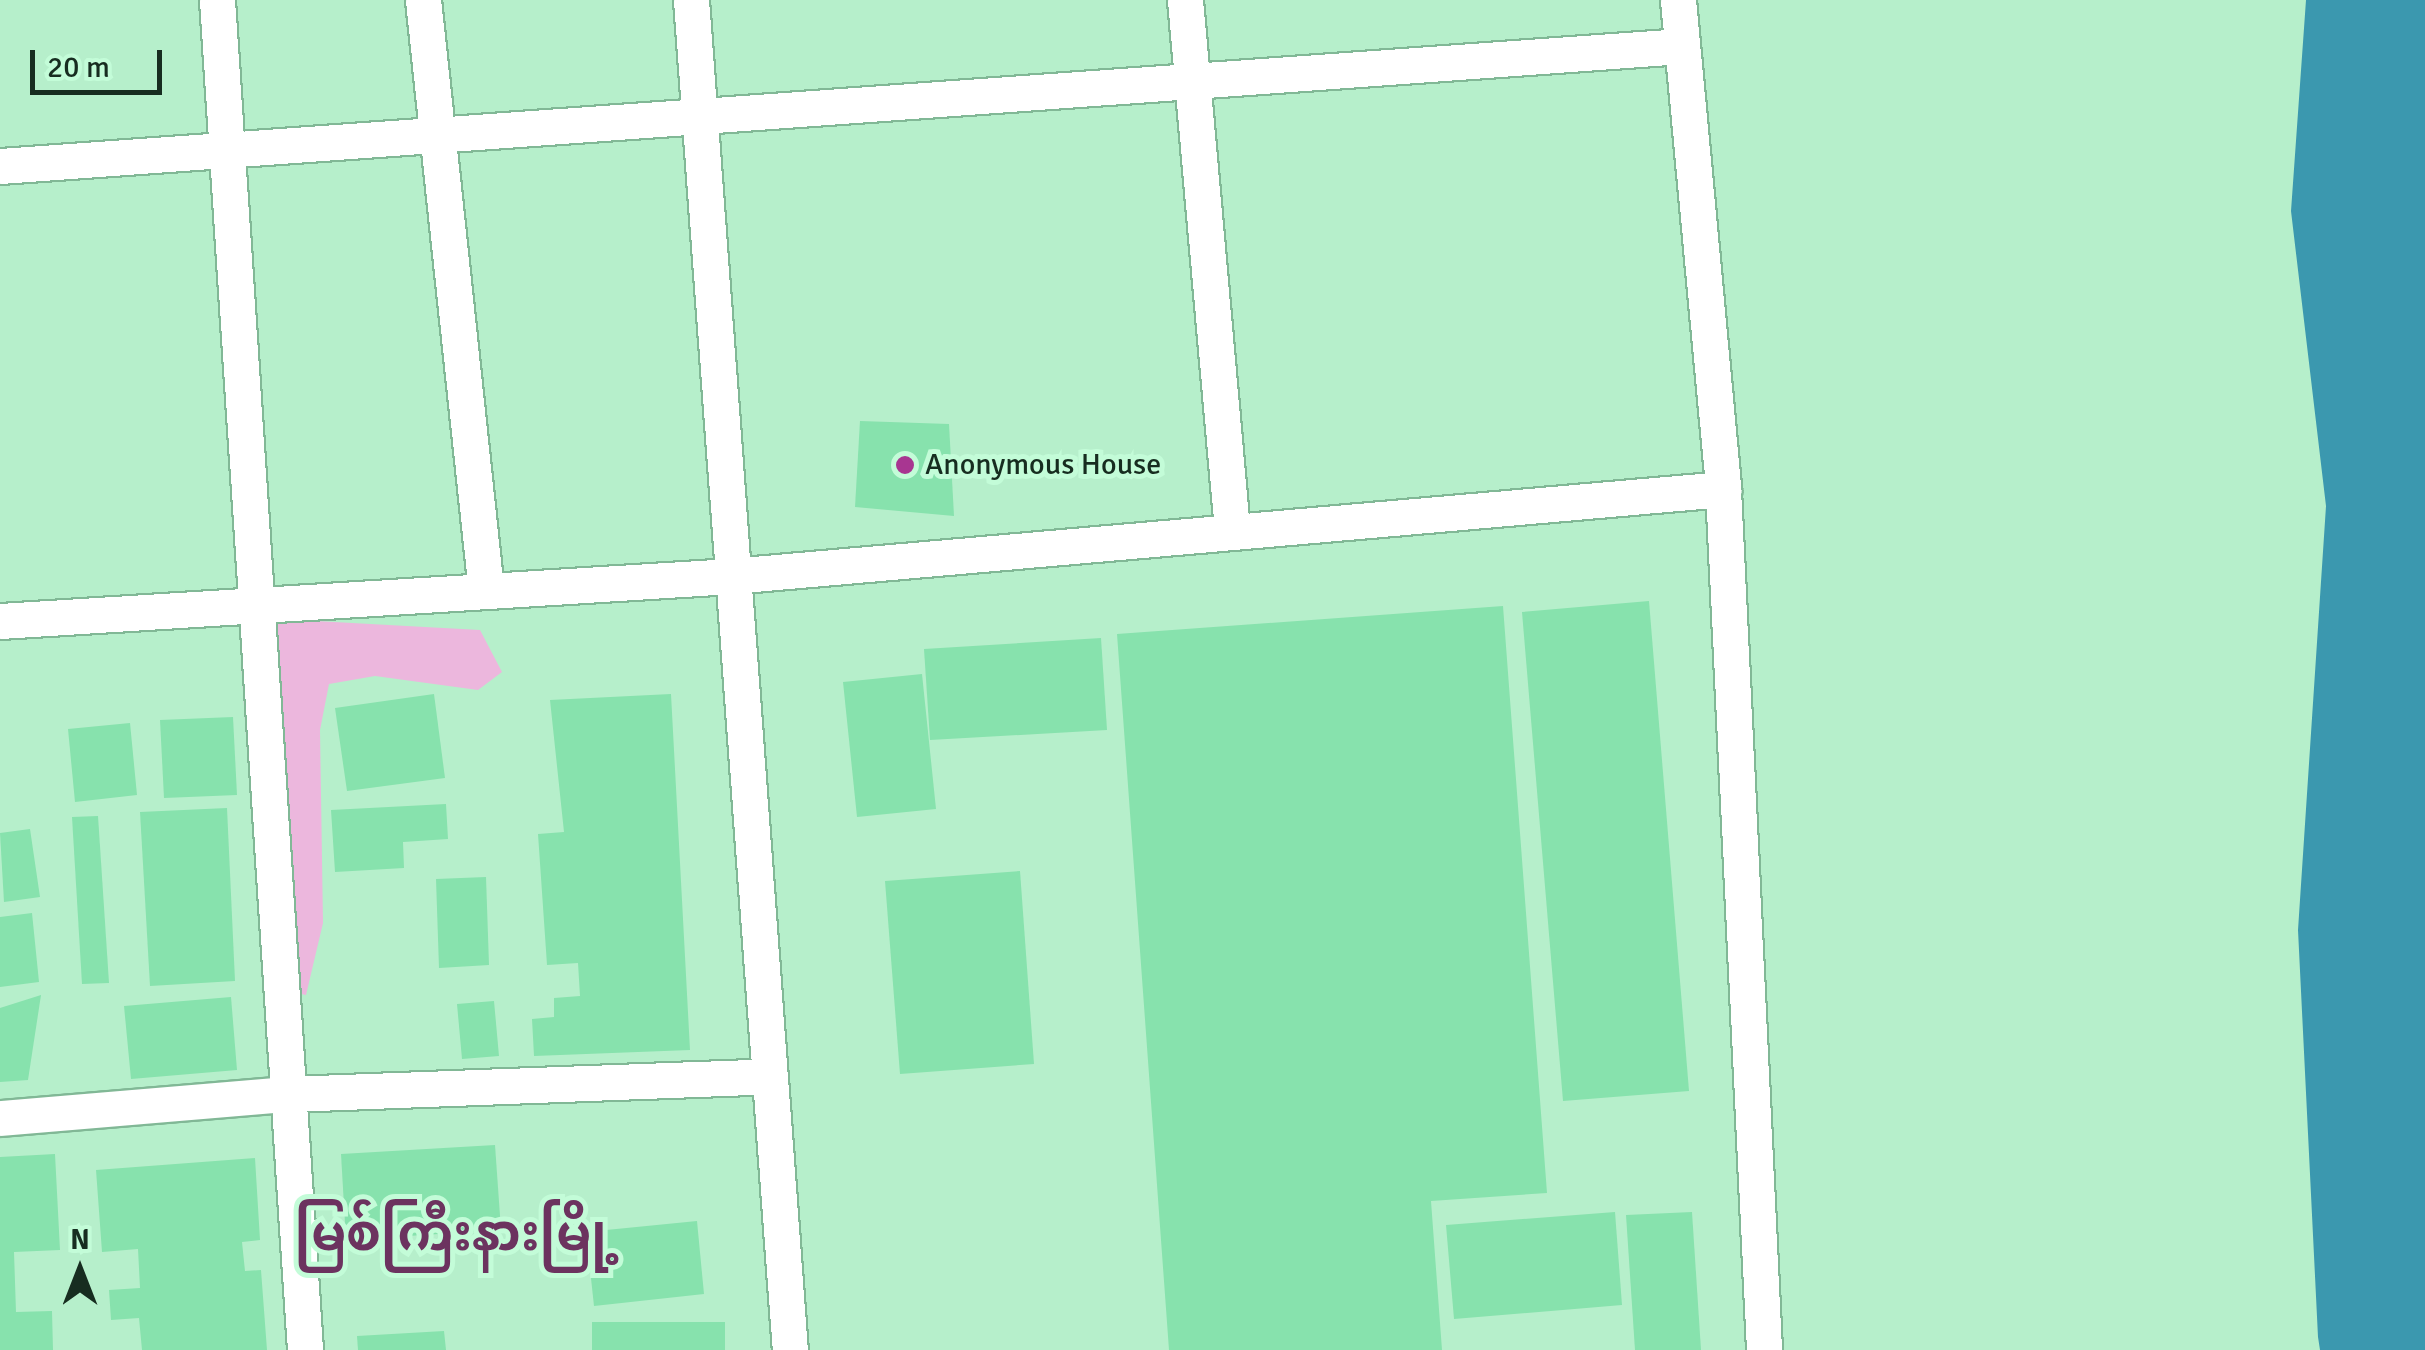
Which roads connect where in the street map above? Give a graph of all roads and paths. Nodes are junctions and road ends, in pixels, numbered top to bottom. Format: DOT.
graph roads {
  1 [pos="217,0"];
  2 [pos="423,0"];
  3 [pos="690,0"];
  4 [pos="1186,0"];
  5 [pos="1678,0"];
  6 [pos="1682,46"];
  7 [pos="1190,81"];
  8 [pos="699,116"];
  9 [pos="435,136"];
  10 [pos="227,150"];
  11 [pos="0,166"];
  12 [pos="1723,489"];
  13 [pos="1232,530"];
  14 [pos="731,576"];
  15 [pos="486,590"];
  16 [pos="254,598"];
  17 [pos="0,621"];
  18 [pos="769,1076"];
  19 [pos="288,1094"];
  20 [pos="0,1118"];
  21 [pos="304,1350"];
  22 [pos="790,1350"];
  23 [pos="1764,1350"];
  1 -- 10 [label="street"];
  2 -- 9 [label="street"];
  3 -- 8 [label="street"];
  4 -- 7 [label="street"];
  5 -- 6 [label="street"];
  6 -- 7 [label="street"];
  6 -- 12 [label="street"];
  7 -- 8 [label="street"];
  7 -- 13 [label="street"];
  8 -- 9 [label="street"];
  8 -- 14 [label="street"];
  9 -- 10 [label="street"];
  9 -- 15 [label="street"];
  10 -- 11 [label="street"];
  10 -- 16 [label="street"];
  12 -- 13 [label="street"];
  12 -- 23 [label="street"];
  13 -- 14 [label="street"];
  14 -- 15 [label="street"];
  14 -- 18 [label="street"];
  15 -- 16 [label="street"];
  16 -- 17 [label="street"];
  16 -- 19 [label="street"];
  18 -- 19 [label="street"];
  18 -- 22 [label="street"];
  19 -- 20 [label="street"];
  19 -- 21 [label="street"];
}
